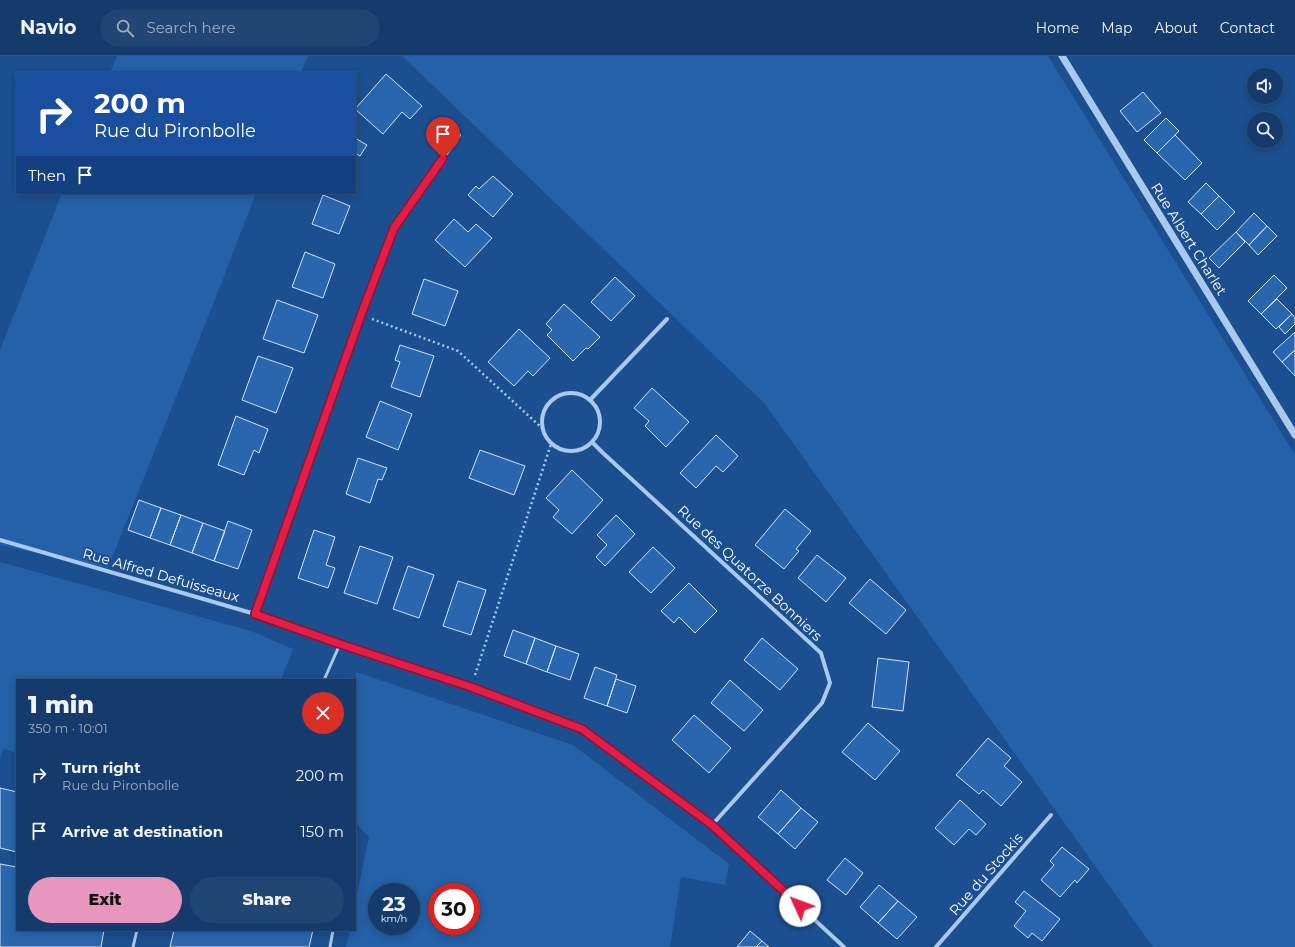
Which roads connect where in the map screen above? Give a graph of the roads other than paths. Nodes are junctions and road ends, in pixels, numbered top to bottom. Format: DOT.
graph roads {
  1 [pos="1062,56"];
  2 [pos="459,135"];
  3 [pos="667,319"];
  4 [pos="590,400"];
  5 [pos="1295,435"];
  6 [pos="592,442"];
  7 [pos="0,540"];
  8 [pos="255,614"];
  9 [pos="340,644"];
  10 [pos="324,679"];
  11 [pos="1051,815"];
  12 [pos="712,825"];
  13 [pos="137,931"];
  14 [pos="333,931"];
  15 [pos="133,947"];
  16 [pos="330,947"];
  17 [pos="844,947"];
  18 [pos="936,947"];
  1 -- 5 [label="street, Rue Albert Charlet"];
  2 -- 8 [label="street"];
  3 -- 4 [label="street"];
  4 -- 6 [label="street"];
  4 -- 6 [label="street"];
  6 -- 12 [label="street, Rue des Quatorze Bonniers"];
  7 -- 8 [label="street, Rue Alfred Defuisseaux"];
  8 -- 9 [label="street, Rue Alfred Defuisseaux"];
  9 -- 10 [label="lane"];
  9 -- 12 [label="street, Rue Alfred Defuisseaux"];
  11 -- 18 [label="street, Rue du Stockis"];
  12 -- 17 [label="street, Rue Alfred Defuisseaux"];
  13 -- 15 [label="lane"];
  14 -- 16 [label="lane"];
}
